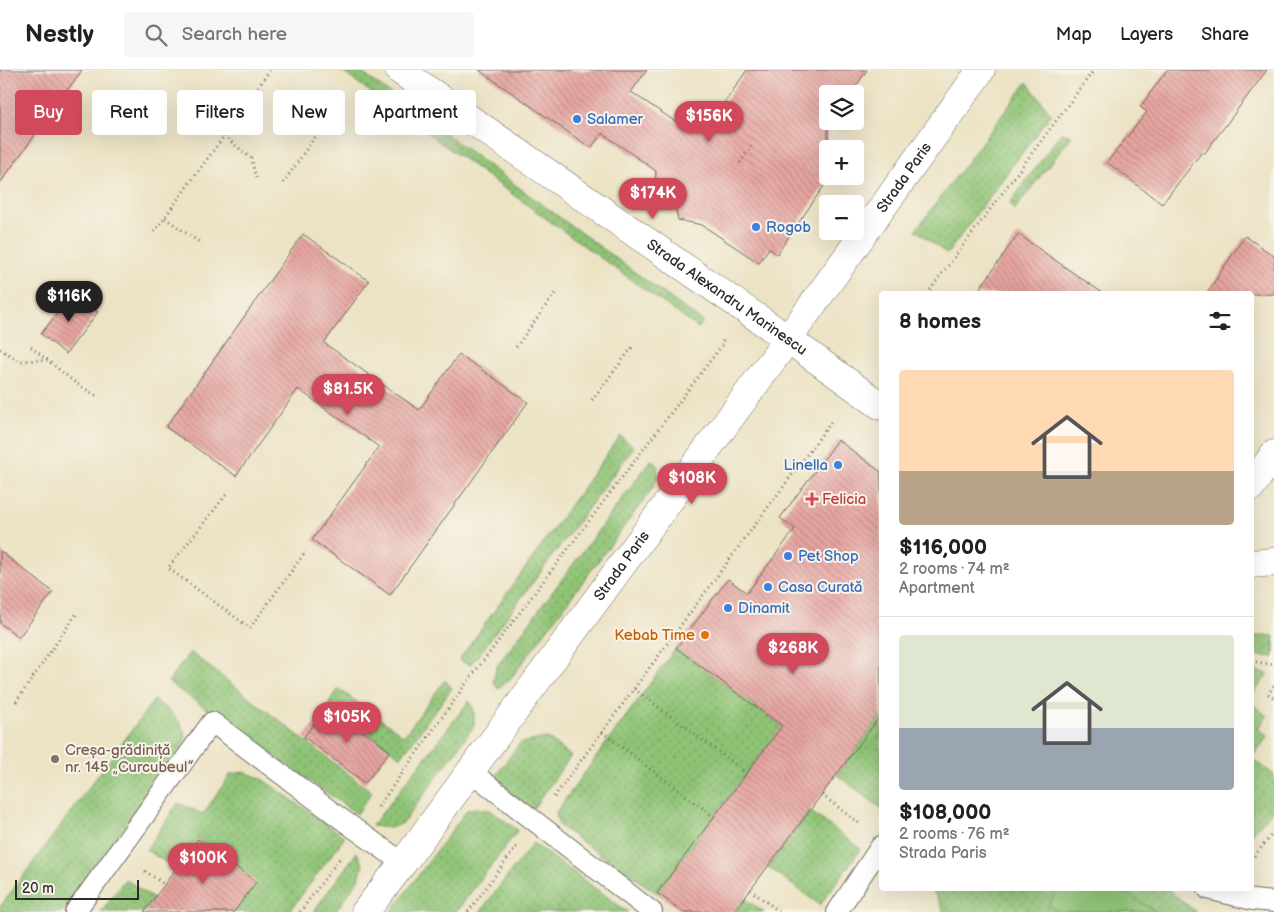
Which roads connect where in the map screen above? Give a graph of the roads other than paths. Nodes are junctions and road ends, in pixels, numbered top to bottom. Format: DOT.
graph roads {
  1 [pos="400,70"];
  2 [pos="981,70"];
  3 [pos="788,339"];
  4 [pos="879,405"];
  5 [pos="1274,454"];
  6 [pos="1254,483"];
  7 [pos="1274,562"];
  8 [pos="1254,564"];
  9 [pos="470,771"];
  10 [pos="879,850"];
  11 [pos="403,863"];
  12 [pos="1216,891"];
  13 [pos="1274,902"];
  14 [pos="846,909"];
  15 [pos="75,912"];
  16 [pos="365,912"];
  17 [pos="652,912"];
  1 -- 3 [label="street, Strada Alexandru Marinescu"];
  2 -- 3 [label="street, Strada Paris"];
  3 -- 4 [label="street, Strada Alexandru Marinescu"];
  3 -- 9 [label="street, Strada Paris"];
  5 -- 6 [label="street"];
  7 -- 8 [label="street"];
  9 -- 11 [label="street, Strada Paris"];
  9 -- 17 [label="lane"];
  10 -- 14 [label="lane"];
  11 -- 15 [label="lane"];
  11 -- 16 [label="street, Strada Paris"];
  12 -- 13 [label="lane"];
}
